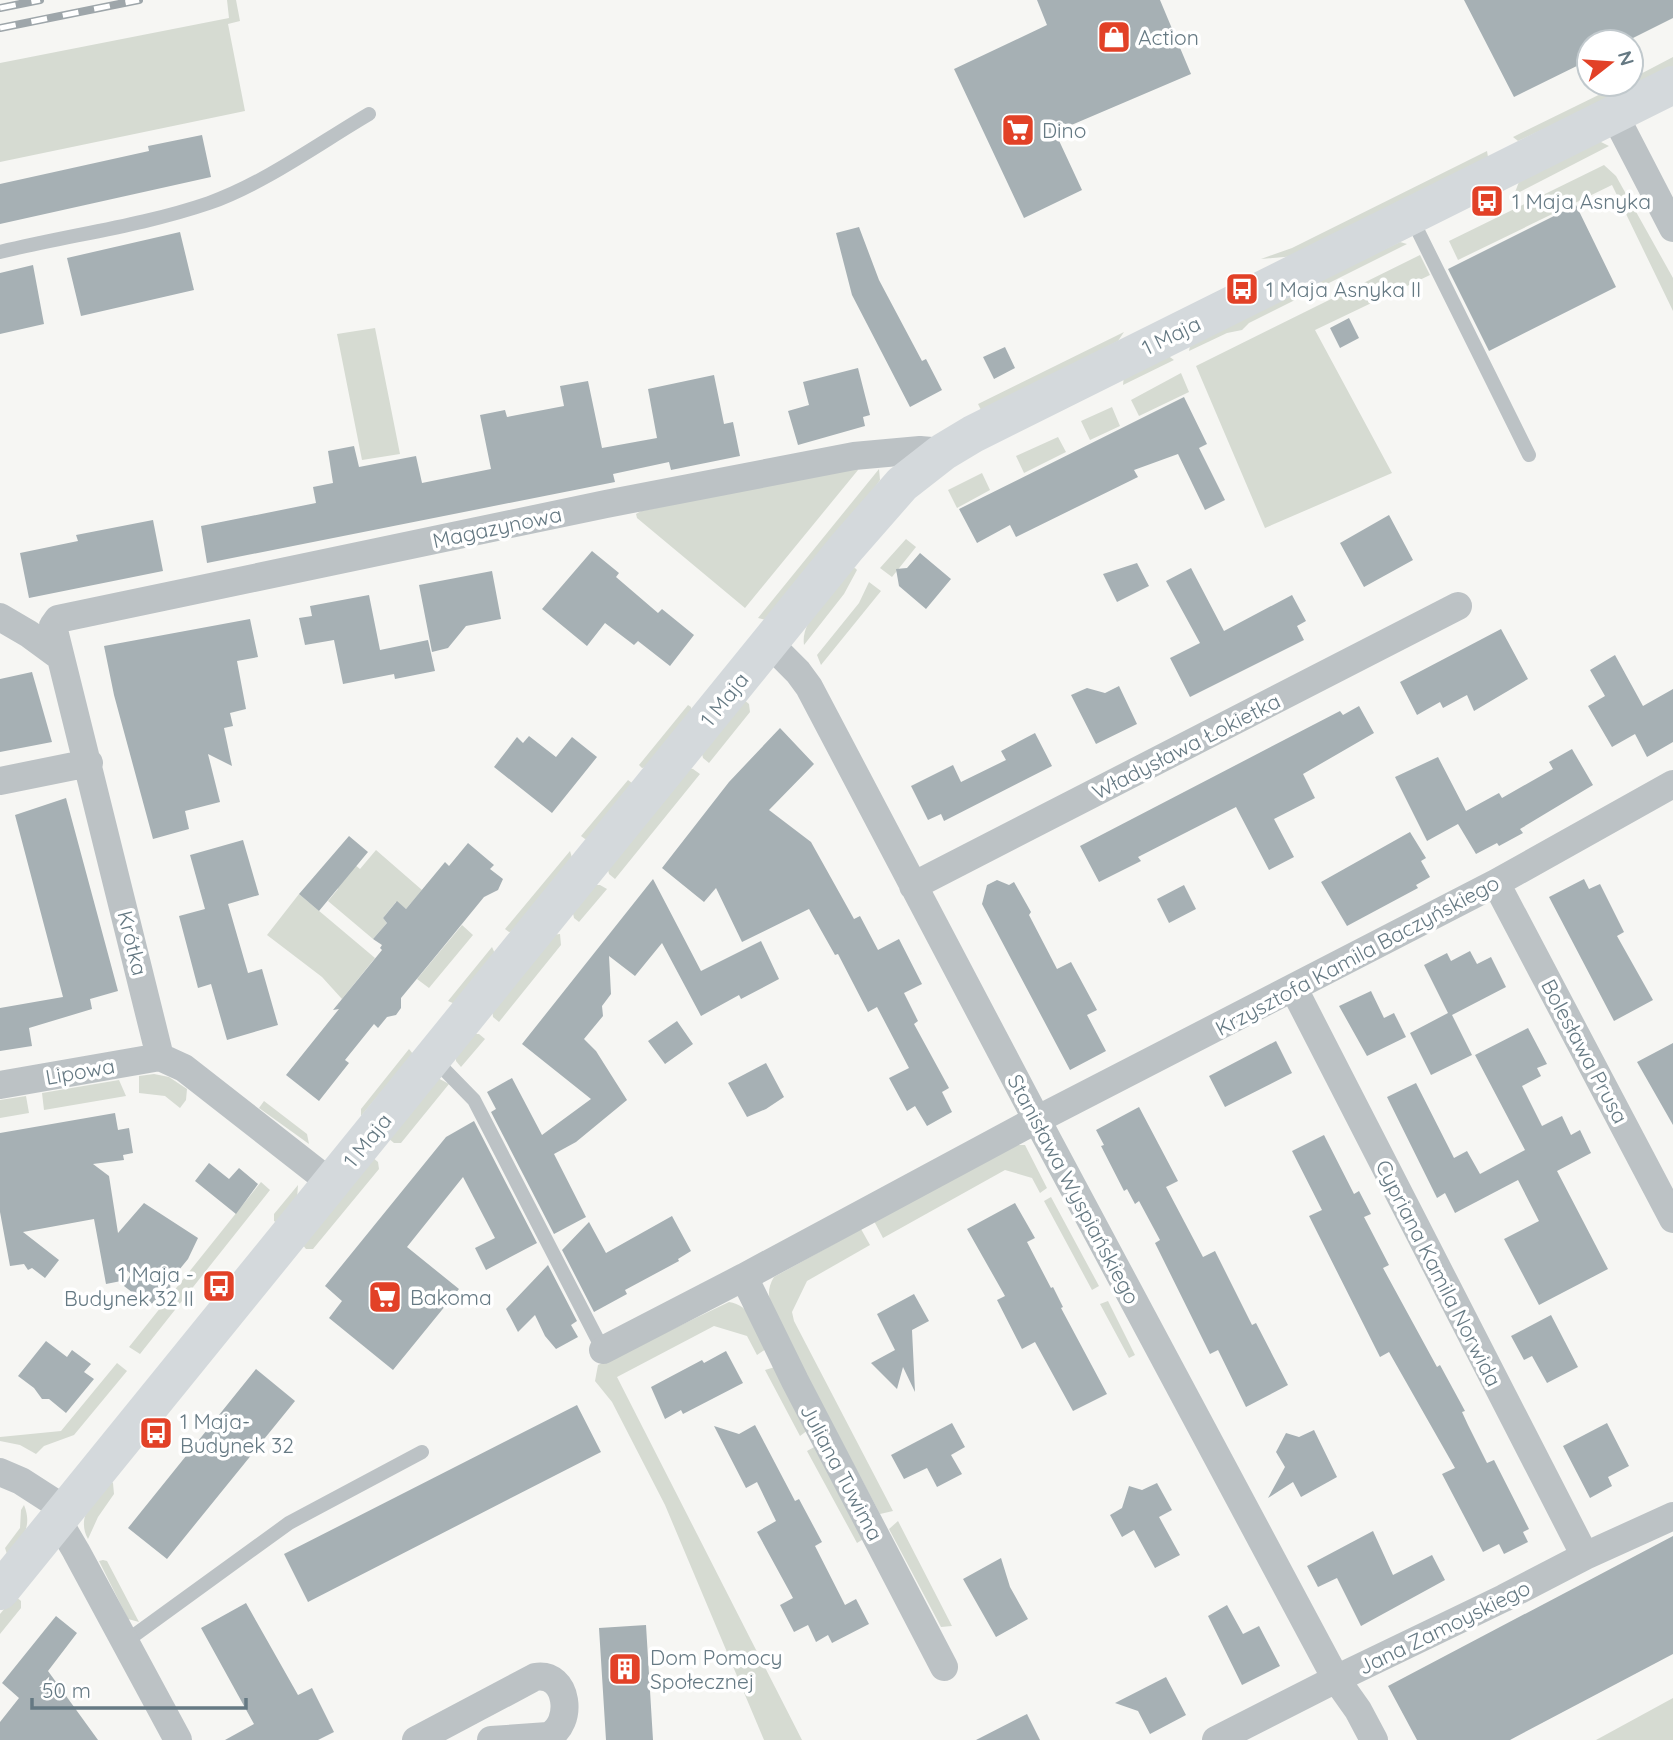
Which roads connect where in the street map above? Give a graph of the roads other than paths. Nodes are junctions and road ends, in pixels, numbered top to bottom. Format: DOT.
graph roads {
  1 [pos="1673,85"];
  2 [pos="369,114"];
  3 [pos="1615,114"];
  4 [pos="1410,216"];
  5 [pos="1673,228"];
  6 [pos="0,252"];
  7 [pos="943,453"];
  8 [pos="1529,455"];
  9 [pos="1458,606"];
  10 [pos="0,617"];
  11 [pos="54,622"];
  12 [pos="769,643"];
  13 [pos="59,656"];
  14 [pos="89,763"];
  15 [pos="0,781"];
  16 [pos="1673,785"];
  17 [pos="1496,883"];
  18 [pos="913,886"];
  19 [pos="1294,989"];
  20 [pos="160,1057"];
  21 [pos="433,1058"];
  22 [pos="0,1085"];
  23 [pos="1037,1120"];
  24 [pos="331,1183"];
  25 [pos="1673,1219"];
  26 [pos="744,1277"];
  27 [pos="603,1350"];
  28 [pos="422,1452"];
  29 [pos="0,1472"];
  30 [pos="1673,1516"];
  31 [pos="60,1517"];
  32 [pos="1585,1556"];
  33 [pos="0,1591"];
  34 [pos="125,1642"];
  35 [pos="944,1667"];
  36 [pos="1336,1679"];
  37 [pos="178,1740"];
  38 [pos="416,1740"];
  39 [pos="491,1740"];
  40 [pos="1216,1740"];
  41 [pos="1374,1740"];
  1 -- 3 [label="street, 1 Maja"];
  2 -- 6 [label="lane"];
  3 -- 4 [label="street, 1 Maja"];
  3 -- 5 [label="street"];
  4 -- 7 [label="street, 1 Maja"];
  4 -- 8 [label="lane"];
  7 -- 11 [label="street, Magazynowa"];
  7 -- 12 [label="street, 1 Maja"];
  9 -- 18 [label="street, Władysława Łokietka"];
  10 -- 13 [label="street"];
  11 -- 13 [label="street, Krótka"];
  12 -- 18 [label="street, Stanisława Wyspiańskiego"];
  12 -- 21 [label="street, 1 Maja"];
  13 -- 14 [label="street, Krótka"];
  14 -- 15 [label="street"];
  14 -- 20 [label="street, Krótka"];
  16 -- 17 [label="street, Krzysztofa Kamila Baczyńskiego"];
  17 -- 19 [label="street, Krzysztofa Kamila Baczyńskiego"];
  17 -- 25 [label="street, Bolesława Prusa"];
  18 -- 23 [label="street, Stanisława Wyspiańskiego"];
  19 -- 23 [label="street, Krzysztofa Kamila Baczyńskiego"];
  19 -- 32 [label="street, Cypriana Kamila Norwida"];
  20 -- 22 [label="street, Lipowa"];
  20 -- 24 [label="street"];
  21 -- 24 [label="street, 1 Maja"];
  21 -- 27 [label="lane"];
  23 -- 26 [label="street"];
  23 -- 36 [label="street, Stanisława Wyspiańskiego"];
  24 -- 31 [label="street, 1 Maja"];
  26 -- 27 [label="street"];
  26 -- 35 [label="street, Juliana Tuwima"];
  28 -- 34 [label="lane"];
  29 -- 31 [label="street"];
  30 -- 32 [label="street, Jana Zamoyskiego"];
  31 -- 33 [label="street, 1 Maja"];
  31 -- 34 [label="street"];
  32 -- 36 [label="street, Jana Zamoyskiego"];
  34 -- 37 [label="street"];
  36 -- 40 [label="street, Jana Zamoyskiego"];
  36 -- 41 [label="street, Stanisława Wyspiańskiego"];
  38 -- 39 [label="street"];
}
